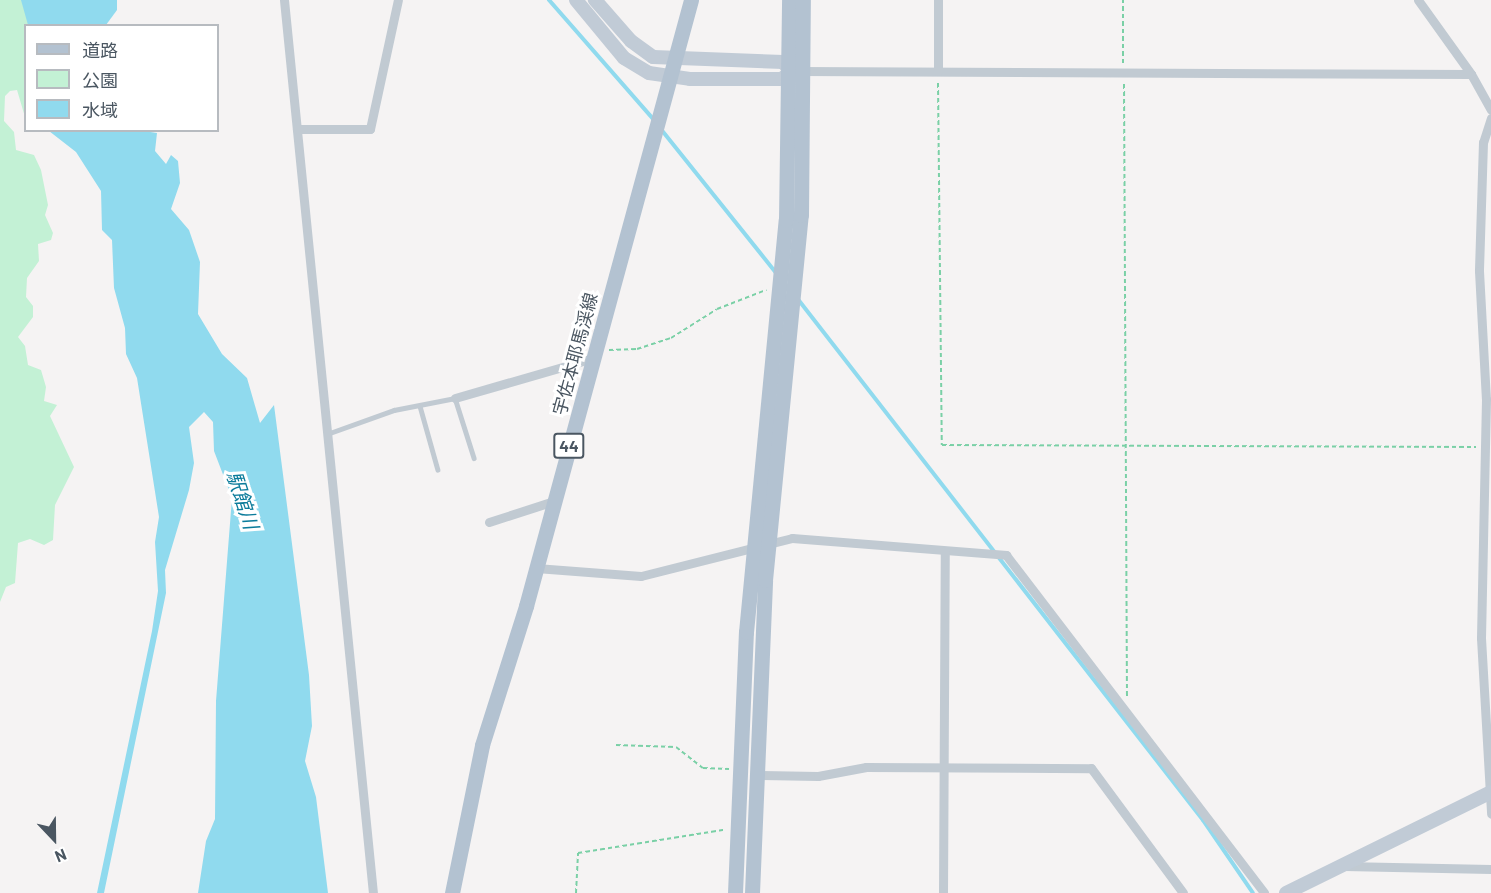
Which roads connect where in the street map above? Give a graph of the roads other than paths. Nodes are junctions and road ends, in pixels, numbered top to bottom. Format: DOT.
graph roads {
  1 [pos="284,0"];
  2 [pos="398,0"];
  3 [pos="576,0"];
  4 [pos="595,0"];
  5 [pos="691,0"];
  6 [pos="789,0"];
  7 [pos="803,0"];
  8 [pos="938,0"];
  9 [pos="1418,0"];
  10 [pos="674,61"];
  11 [pos="797,71"];
  12 [pos="938,71"];
  13 [pos="1471,74"];
  14 [pos="670,78"];
  15 [pos="1491,110"];
  16 [pos="1491,118"];
  17 [pos="297,129"];
  18 [pos="1487,334"];
  19 [pos="595,353"];
  20 [pos="456,398"];
  21 [pos="1489,399"];
  22 [pos="420,406"];
  23 [pos="327,434"];
  24 [pos="474,458"];
  25 [pos="1488,464"];
  26 [pos="438,470"];
  27 [pos="1488,494"];
  28 [pos="554,501"];
  29 [pos="489,522"];
  30 [pos="761,543"];
  31 [pos="945,551"];
  32 [pos="1488,561"];
  33 [pos="536,568"];
  34 [pos="944,767"];
  35 [pos="754,775"];
  36 [pos="1490,792"];
  37 [pos="1491,814"];
  38 [pos="1339,866"];
  39 [pos="1491,869"];
  40 [pos="373,893"];
  41 [pos="452,893"];
  42 [pos="735,893"];
  43 [pos="752,893"];
  44 [pos="944,893"];
  45 [pos="1183,893"];
  46 [pos="1264,893"];
  47 [pos="1286,893"];
  1 -- 17 [label="street"];
  2 -- 17 [label="street"];
  3 -- 14 [label="street"];
  4 -- 10 [label="street"];
  5 -- 10 [label="main road, 宇佐本耶馬渓線 / 44"];
  6 -- 11 [label="main road"];
  7 -- 11 [label="main road"];
  8 -- 12 [label="street"];
  9 -- 13 [label="street"];
  10 -- 11 [label="street"];
  10 -- 14 [label="main road, 宇佐本耶馬渓線 / 44"];
  11 -- 12 [label="street"];
  11 -- 14 [label="street"];
  11 -- 30 [label="main road"];
  11 -- 30 [label="main road"];
  12 -- 13 [label="street"];
  13 -- 15 [label="street"];
  14 -- 19 [label="main road, 宇佐本耶馬渓線 / 44"];
  16 -- 18 [label="street"];
  17 -- 23 [label="street"];
  18 -- 21 [label="street"];
  19 -- 20 [label="street"];
  19 -- 28 [label="main road, 宇佐本耶馬渓線 / 44"];
  20 -- 22 [label="lane"];
  20 -- 24 [label="lane"];
  21 -- 25 [label="street"];
  22 -- 23 [label="lane"];
  22 -- 26 [label="lane"];
  23 -- 40 [label="street"];
  25 -- 27 [label="street"];
  27 -- 32 [label="street"];
  28 -- 29 [label="street"];
  28 -- 33 [label="main road, 宇佐本耶馬渓線 / 44"];
  30 -- 31 [label="street"];
  30 -- 33 [label="street"];
  30 -- 35 [label="main road"];
  30 -- 42 [label="main road"];
  31 -- 34 [label="street"];
  31 -- 46 [label="street"];
  32 -- 36 [label="street"];
  33 -- 41 [label="main road, 宇佐本耶馬渓線 / 44"];
  34 -- 35 [label="street"];
  34 -- 44 [label="street"];
  34 -- 45 [label="street"];
  35 -- 43 [label="main road"];
  36 -- 37 [label="street"];
  36 -- 38 [label="street"];
  38 -- 39 [label="street"];
  38 -- 47 [label="street"];
}
